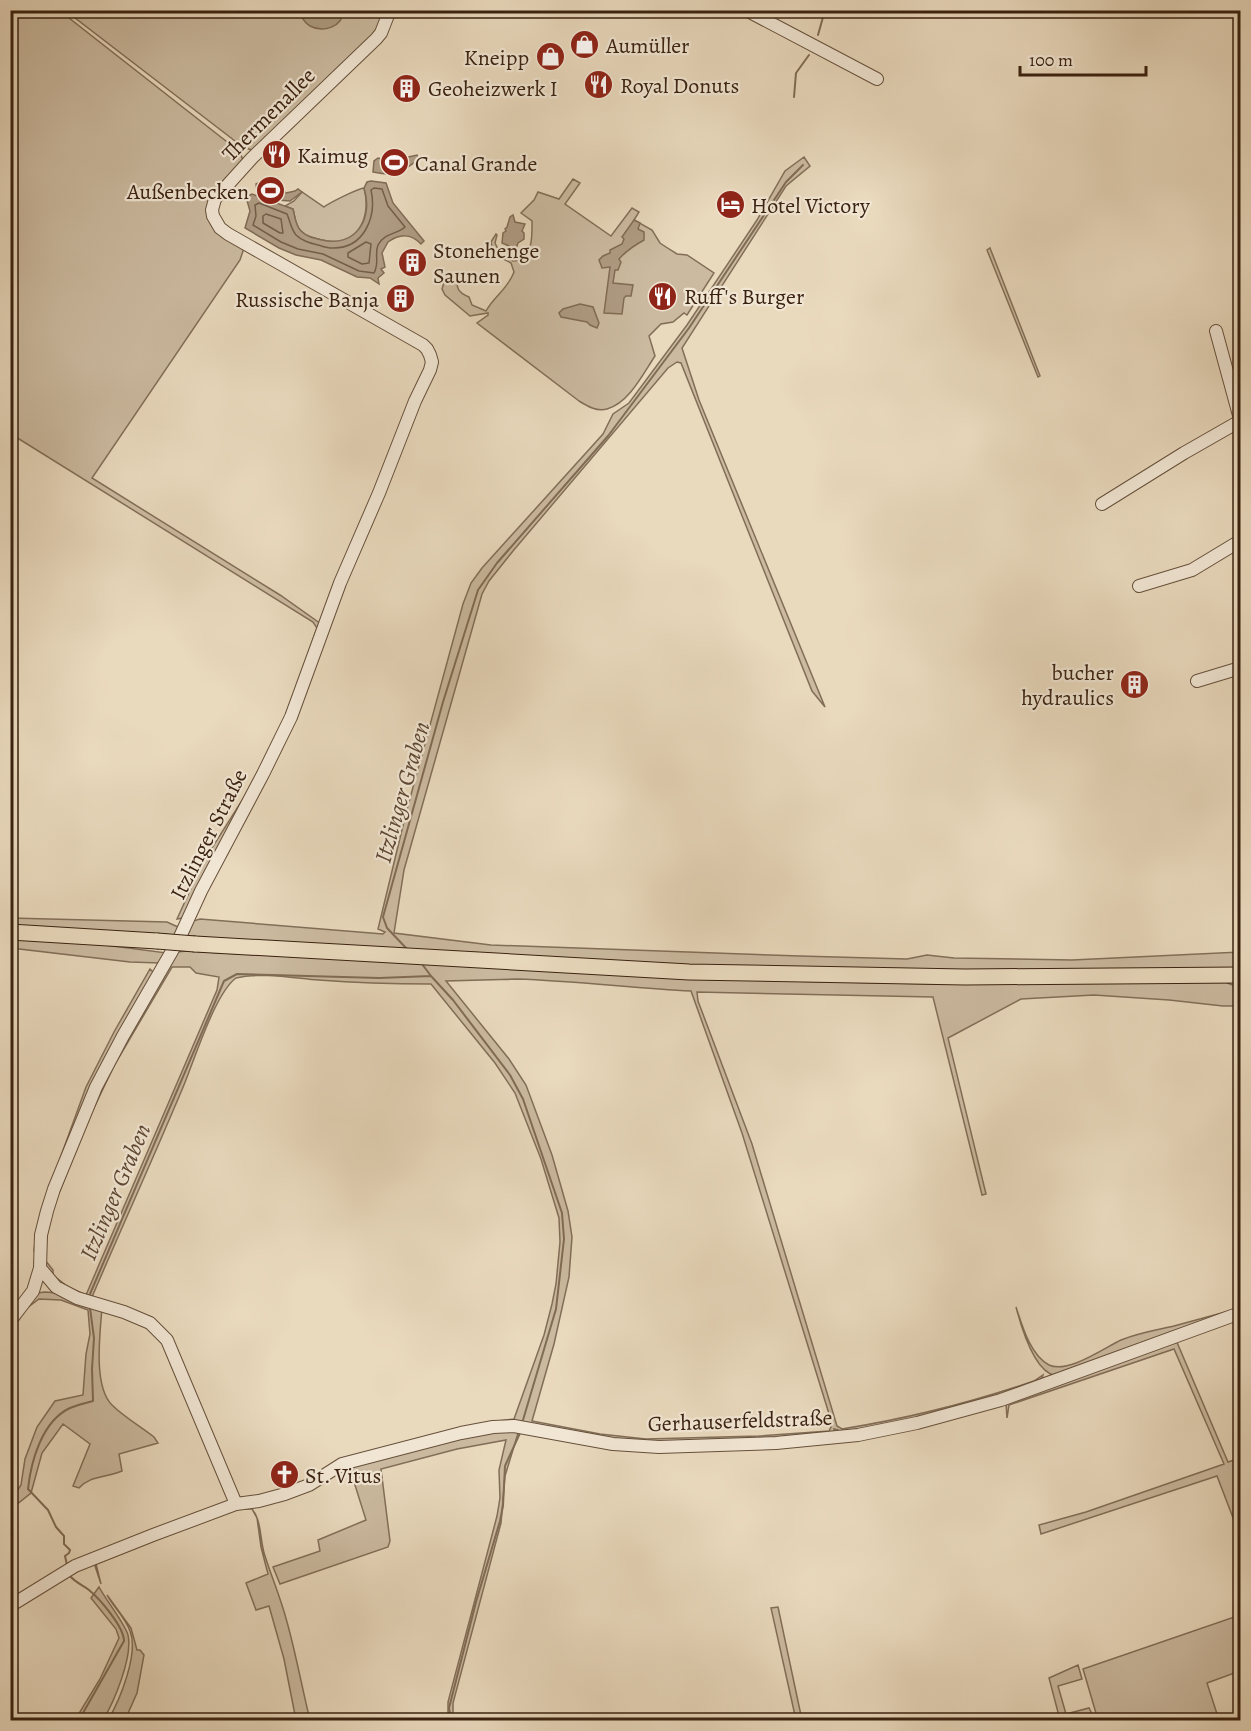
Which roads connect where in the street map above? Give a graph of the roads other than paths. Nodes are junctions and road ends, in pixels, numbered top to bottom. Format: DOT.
graph roads {
  1 [pos="390,10"];
  2 [pos="747,10"];
  3 [pos="877,79"];
  4 [pos="1216,331"];
  5 [pos="430,357"];
  6 [pos="1240,420"];
  7 [pos="1102,504"];
  8 [pos="1240,542"];
  9 [pos="1139,586"];
  10 [pos="1240,668"];
  11 [pos="1197,681"];
  12 [pos="10,932"];
  13 [pos="1240,975"];
  14 [pos="40,1268"];
  15 [pos="56,1287"];
  16 [pos="33,1291"];
  17 [pos="1240,1313"];
  18 [pos="10,1321"];
  19 [pos="236,1504"];
  20 [pos="10,1606"];
  1 -- 5 [label="street, Thermenallee"];
  2 -- 3 [label="street"];
  4 -- 6 [label="street"];
  5 -- 14 [label="street, Itzlinger Straße"];
  6 -- 7 [label="street"];
  8 -- 9 [label="street"];
  10 -- 11 [label="street"];
  12 -- 13 [label="main road, bridge"];
  14 -- 15 [label="street"];
  14 -- 16 [label="street, Itzlinger Straße"];
  15 -- 16 [label="street"];
  15 -- 19 [label="street"];
  16 -- 18 [label="street, Itzlinger Straße"];
  17 -- 19 [label="street, Gerhauserfeldstraße"];
  19 -- 20 [label="street, Gerhauserfeldstraße"];
}
